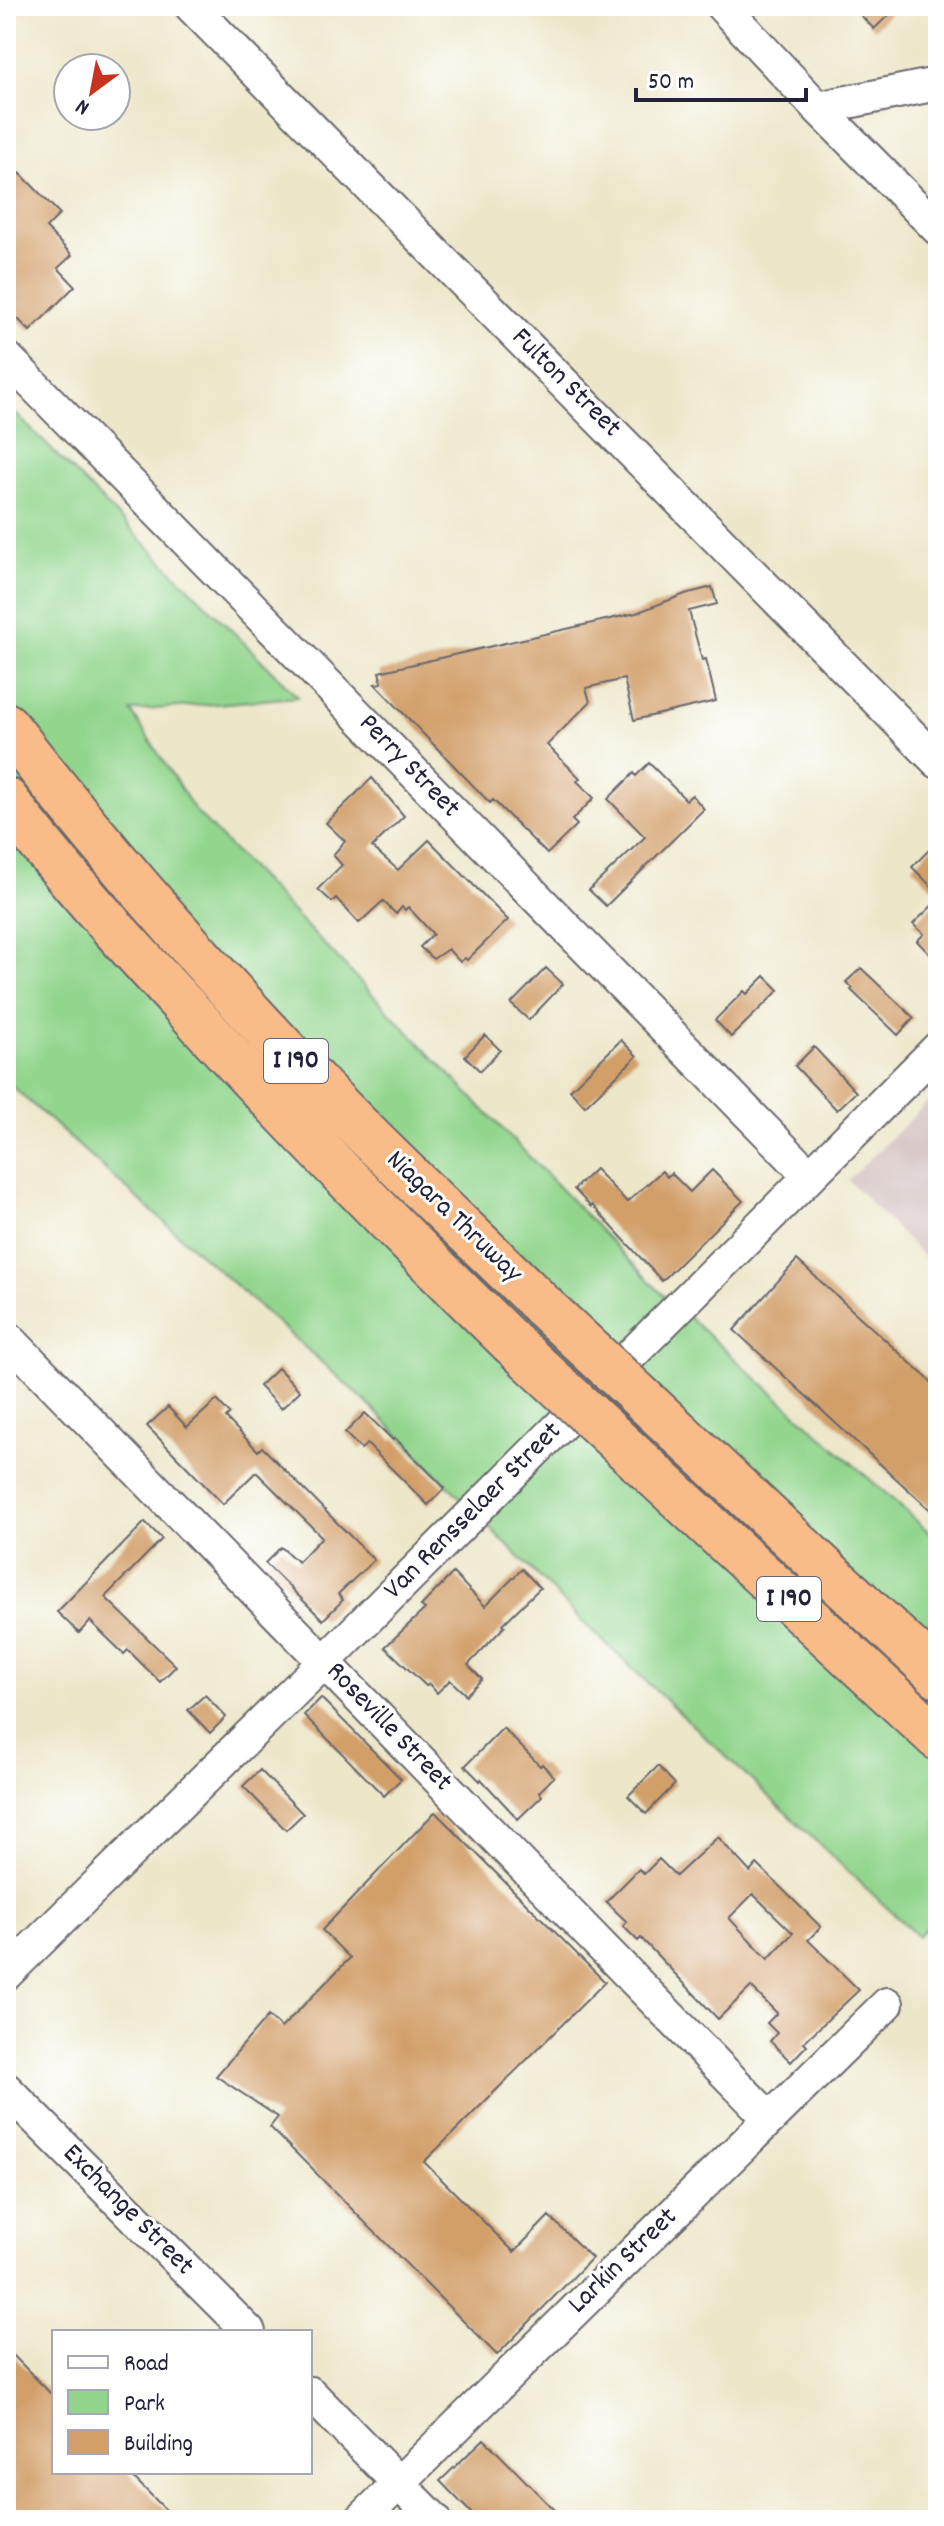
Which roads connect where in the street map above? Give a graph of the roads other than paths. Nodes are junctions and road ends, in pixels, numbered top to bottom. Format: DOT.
graph roads {
  1 [pos="191,6"];
  2 [pos="722,6"];
  3 [pos="938,87"];
  4 [pos="818,108"];
  5 [pos="938,229"];
  6 [pos="6,357"];
  7 [pos="6,725"];
  8 [pos="938,762"];
  9 [pos="6,800"];
  10 [pos="938,1048"];
  11 [pos="810,1176"];
  12 [pos="6,1336"];
  13 [pos="324,1662"];
  14 [pos="938,1675"];
  15 [pos="938,1738"];
  16 [pos="6,1974"];
  17 [pos="887,2004"];
  18 [pos="6,2089"];
  19 [pos="770,2119"];
  20 [pos="247,2330"];
  21 [pos="312,2395"];
  22 [pos="399,2482"];
  23 [pos="361,2520"];
  24 [pos="435,2520"];
  1 -- 8 [label="street, Fulton Street"];
  2 -- 4 [label="street"];
  3 -- 4 [label="street"];
  4 -- 5 [label="street"];
  6 -- 11 [label="street, Perry Street"];
  7 -- 14 [label="highway, Niagara Thruway / I 190, bridge"];
  9 -- 15 [label="highway, Niagara Thruway / I 190, bridge"];
  10 -- 11 [label="street, Van Rensselaer Street"];
  11 -- 13 [label="street, Van Rensselaer Street"];
  12 -- 13 [label="street, Roseville Street"];
  13 -- 16 [label="street, Van Rensselaer Street"];
  13 -- 19 [label="street, Roseville Street"];
  17 -- 19 [label="street, Larkin Street"];
  18 -- 20 [label="street, Exchange Street"];
  19 -- 22 [label="street, Larkin Street"];
  21 -- 22 [label="street"];
  22 -- 23 [label="street, Larkin Street"];
  22 -- 24 [label="street"];
}
